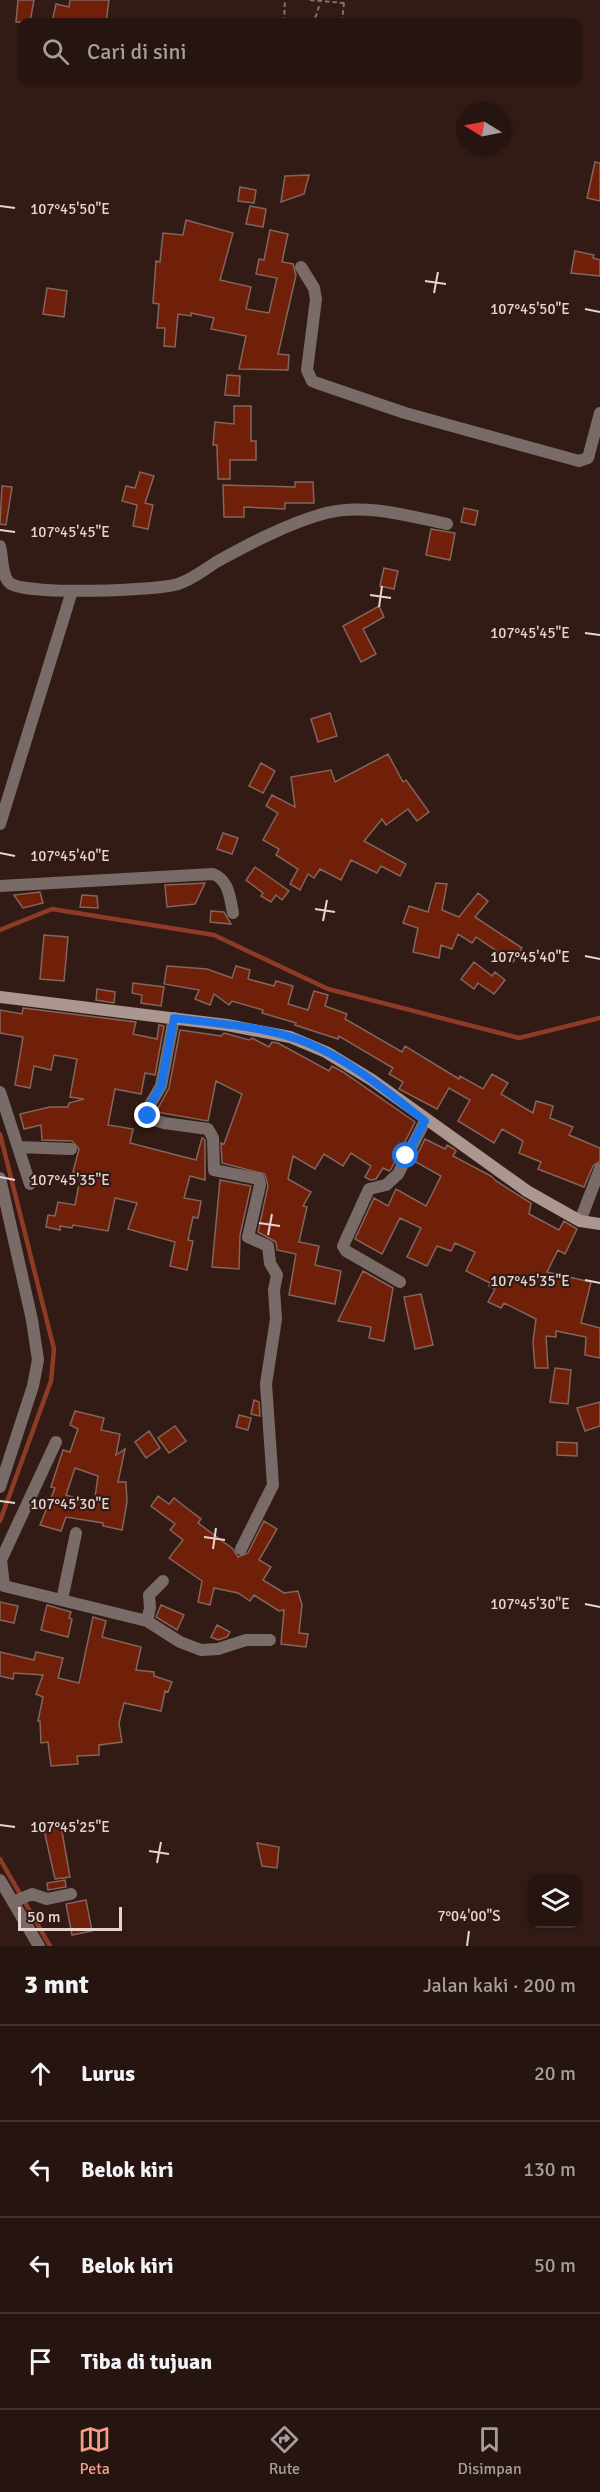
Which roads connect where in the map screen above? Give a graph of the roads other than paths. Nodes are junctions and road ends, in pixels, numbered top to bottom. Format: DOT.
graph roads {
  1 [pos="301,267"];
  2 [pos="600,413"];
  3 [pos="447,524"];
  4 [pos="0,546"];
  5 [pos="72,591"];
  6 [pos="0,824"];
  7 [pos="0,886"];
  8 [pos="233,913"];
  9 [pos="0,997"];
  10 [pos="174,1018"];
  11 [pos="0,1092"];
  12 [pos="425,1121"];
  13 [pos="18,1147"];
  14 [pos="71,1149"];
  15 [pos="600,1169"];
  16 [pos="0,1178"];
  17 [pos="30,1184"];
  18 [pos="580,1221"];
  19 [pos="600,1224"];
  20 [pos="400,1282"];
  21 [pos="56,1442"];
  22 [pos="0,1486"];
  23 [pos="76,1533"];
  24 [pos="241,1550"];
  25 [pos="1,1560"];
  26 [pos="164,1581"];
  27 [pos="62,1600"];
  28 [pos="147,1622"];
  29 [pos="270,1640"];
  30 [pos="0,1880"];
  31 [pos="71,1894"];
  32 [pos="15,1901"];
  33 [pos="39,1946"];
  1 -- 2 [label="street"];
  3 -- 5 [label="street"];
  4 -- 5 [label="street"];
  5 -- 6 [label="street"];
  7 -- 8 [label="street"];
  9 -- 10 [label="main road"];
  10 -- 12 [label="main road"];
  10 -- 24 [label="street"];
  11 -- 13 [label="street"];
  12 -- 18 [label="main road"];
  12 -- 20 [label="street"];
  13 -- 14 [label="street"];
  13 -- 17 [label="street"];
  15 -- 18 [label="street"];
  16 -- 22 [label="street"];
  18 -- 19 [label="main road"];
  21 -- 25 [label="street"];
  23 -- 27 [label="street"];
  25 -- 27 [label="street"];
  26 -- 28 [label="street"];
  27 -- 28 [label="street"];
  28 -- 29 [label="street"];
  30 -- 32 [label="street"];
  31 -- 32 [label="street"];
  32 -- 33 [label="street"];
}
